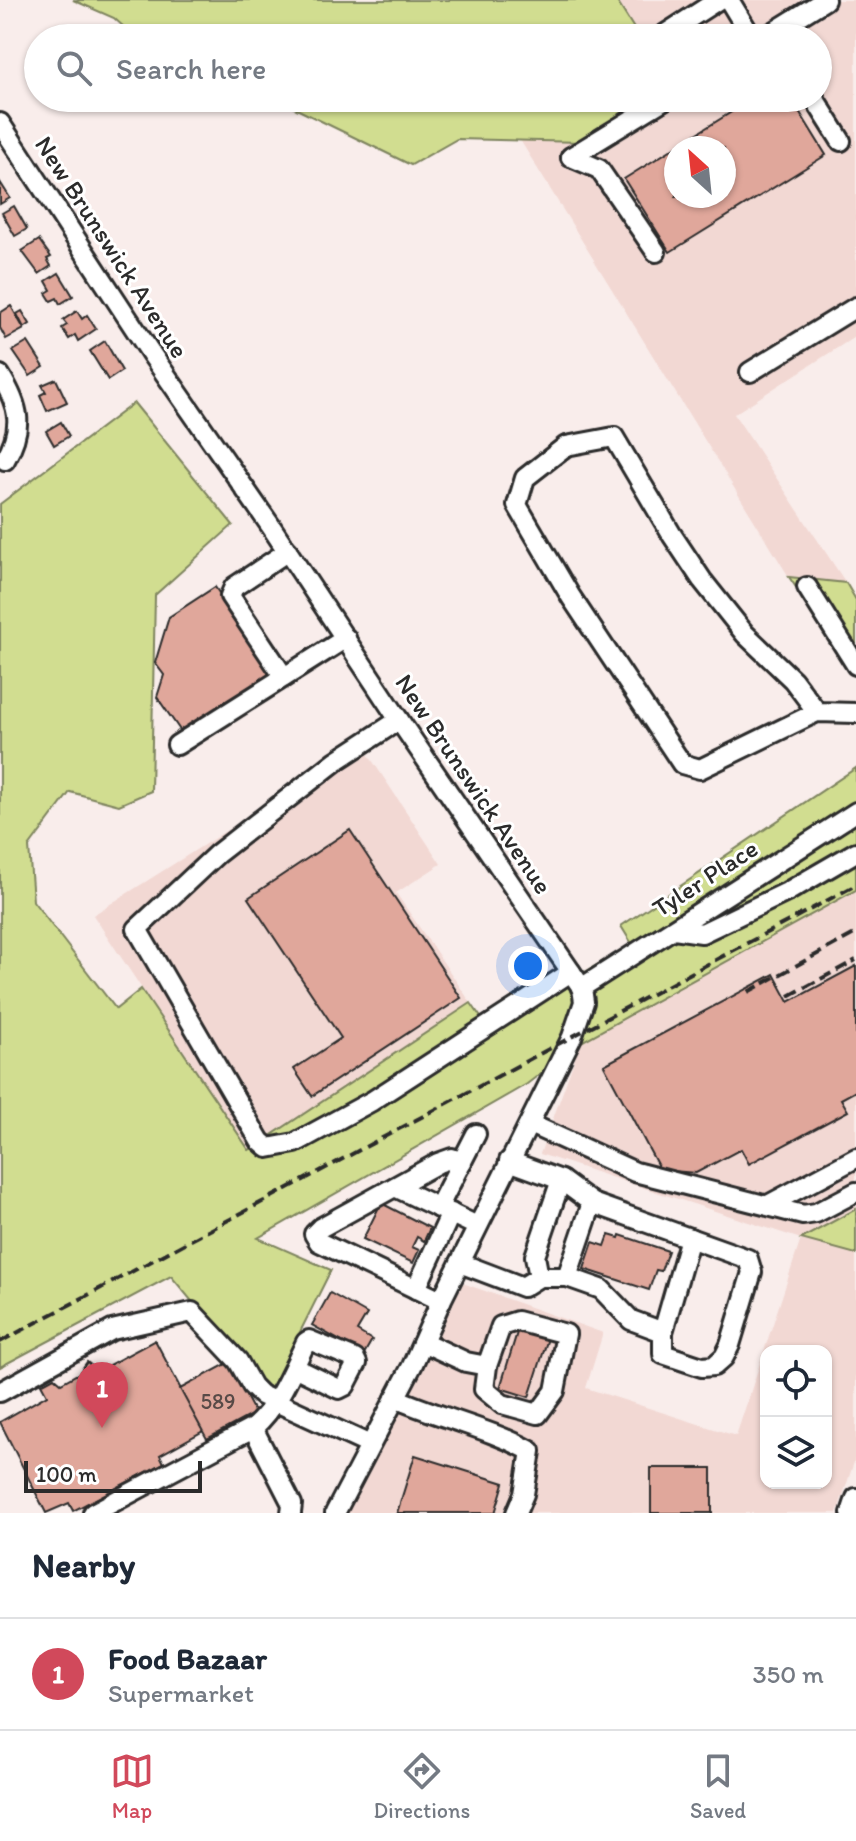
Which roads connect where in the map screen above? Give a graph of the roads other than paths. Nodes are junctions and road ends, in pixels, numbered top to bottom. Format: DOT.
graph roads {
  1 [pos="718,0"];
  2 [pos="729,0"];
  3 [pos="825,0"];
  4 [pos="681,24"];
  5 [pos="744,24"];
  6 [pos="789,24"];
  7 [pos="644,112"];
  8 [pos="823,112"];
  9 [pos="3,136"];
  10 [pos="841,141"];
  11 [pos="656,252"];
  12 [pos="856,307"];
  13 [pos="750,372"];
  14 [pos="0,375"];
  15 [pos="5,460"];
  16 [pos="288,551"];
  17 [pos="807,587"];
  18 [pos="346,638"];
  19 [pos="856,665"];
  20 [pos="284,677"];
  21 [pos="817,712"];
  22 [pos="856,713"];
  23 [pos="399,720"];
  24 [pos="177,745"];
  25 [pos="856,812"];
  26 [pos="856,852"];
  27 [pos="674,929"];
  28 [pos="576,980"];
  29 [pos="530,1124"];
  30 [pos="476,1134"];
  31 [pos="856,1158"];
  32 [pos="509,1161"];
  33 [pos="462,1162"];
  34 [pos="561,1180"];
  35 [pos="395,1187"];
  36 [pos="856,1192"];
  37 [pos="592,1203"];
  38 [pos="768,1205"];
  39 [pos="445,1211"];
  40 [pos="477,1226"];
  41 [pos="690,1238"];
  42 [pos="460,1263"];
  43 [pos="539,1277"];
  44 [pos="567,1277"];
  45 [pos="416,1289"];
  46 [pos="441,1301"];
  47 [pos="663,1332"];
  48 [pos="423,1342"];
  49 [pos="487,1366"];
  50 [pos="294,1367"];
  51 [pos="0,1392"];
  52 [pos="395,1398"];
  53 [pos="276,1403"];
  54 [pos="253,1428"];
  55 [pos="370,1445"];
  56 [pos="856,1498"];
  57 [pos="93,1513"];
  58 [pos="291,1513"];
  59 [pos="335,1513"];
  60 [pos="516,1513"];
  61 [pos="851,1513"];
  1 -- 4 [label="street"];
  2 -- 5 [label="street"];
  3 -- 6 [label="street"];
  7 -- 11 [label="street"];
  8 -- 10 [label="street"];
  9 -- 16 [label="street, New Brunswick Avenue"];
  12 -- 13 [label="street"];
  14 -- 15 [label="street"];
  16 -- 18 [label="street, New Brunswick Avenue"];
  16 -- 20 [label="street"];
  17 -- 19 [label="street"];
  18 -- 20 [label="street"];
  18 -- 23 [label="street, New Brunswick Avenue"];
  20 -- 24 [label="street"];
  21 -- 21 [label="street"];
  21 -- 22 [label="street"];
  23 -- 28 [label="street, New Brunswick Avenue"];
  23 -- 28 [label="street, Tyler Place"];
  25 -- 27 [label="street, Tyler Place"];
  26 -- 27 [label="street"];
  27 -- 28 [label="street, Tyler Place"];
  28 -- 29 [label="street"];
  29 -- 32 [label="street"];
  29 -- 38 [label="street"];
  30 -- 33 [label="street"];
  31 -- 38 [label="street"];
  32 -- 34 [label="street"];
  32 -- 40 [label="street"];
  33 -- 35 [label="street"];
  33 -- 39 [label="street"];
  34 -- 37 [label="street"];
  34 -- 43 [label="street"];
  35 -- 39 [label="street"];
  35 -- 45 [label="street"];
  36 -- 38 [label="street"];
  37 -- 41 [label="street"];
  37 -- 44 [label="street"];
  39 -- 40 [label="street"];
  39 -- 45 [label="street"];
  40 -- 42 [label="street"];
  41 -- 47 [label="street"];
  41 -- 47 [label="street"];
  42 -- 43 [label="street"];
  42 -- 46 [label="street"];
  43 -- 44 [label="street"];
  44 -- 47 [label="street"];
  45 -- 46 [label="street"];
  46 -- 48 [label="street"];
  48 -- 49 [label="street"];
  48 -- 52 [label="street"];
  49 -- 49 [label="street"];
  50 -- 53 [label="street"];
  51 -- 53 [label="street"];
  52 -- 55 [label="street"];
  52 -- 60 [label="street"];
  53 -- 54 [label="street"];
  53 -- 55 [label="street"];
  54 -- 57 [label="street"];
  54 -- 58 [label="street"];
  55 -- 59 [label="street"];
  56 -- 61 [label="street"];
}
